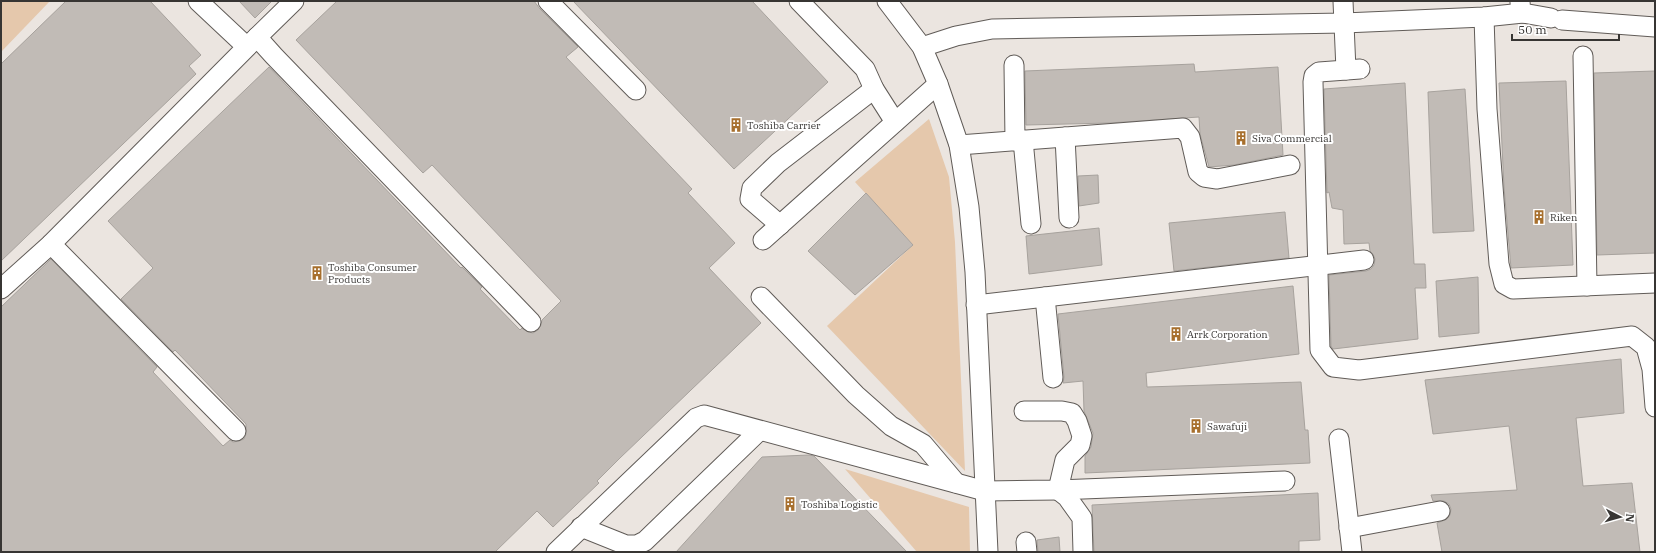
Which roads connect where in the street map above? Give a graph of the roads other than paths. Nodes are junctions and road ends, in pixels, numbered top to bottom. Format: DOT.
graph roads {
  1 [pos="198,1"];
  2 [pos="294,1"];
  3 [pos="548,1"];
  4 [pos="799,1"];
  5 [pos="887,1"];
  6 [pos="1342,1"];
  7 [pos="1521,7"];
  8 [pos="1484,17"];
  9 [pos="1344,22"];
  10 [pos="1655,27"];
  11 [pos="252,42"];
  12 [pos="922,47"];
  13 [pos="1583,56"];
  14 [pos="1014,66"];
  15 [pos="938,84"];
  16 [pos="874,89"];
  17 [pos="636,90"];
  18 [pos="895,122"];
  19 [pos="1065,137"];
  20 [pos="1019,140"];
  21 [pos="959,145"];
  22 [pos="1290,165"];
  23 [pos="1069,218"];
  24 [pos="1031,224"];
  25 [pos="780,225"];
  26 [pos="763,240"];
  27 [pos="51,244"];
  28 [pos="1364,260"];
  29 [pos="1319,265"];
  30 [pos="1655,283"];
  31 [pos="1587,286"];
  32 [pos="1,289"];
  33 [pos="761,297"];
  34 [pos="1045,297"];
  35 [pos="976,305"];
  36 [pos="531,322"];
  37 [pos="1053,378"];
  38 [pos="1655,407"];
  39 [pos="1024,411"];
  40 [pos="236,431"];
  41 [pos="759,431"];
  42 [pos="1339,438"];
  43 [pos="1284,481"];
  44 [pos="956,483"];
  45 [pos="1058,490"];
  46 [pos="985,491"];
  47 [pos="1440,511"];
  48 [pos="581,528"];
  49 [pos="1350,528"];
  50 [pos="556,552"];
  51 [pos="988,552"];
  52 [pos="1083,552"];
  53 [pos="1352,552"];
  1 -- 11 [label="street"];
  2 -- 11 [label="street"];
  3 -- 17 [label="street"];
  4 -- 16 [label="street"];
  5 -- 12 [label="street"];
  6 -- 9 [label="street"];
  7 -- 8 [label="street"];
  7 -- 10 [label="street"];
  8 -- 9 [label="street"];
  8 -- 31 [label="street"];
  9 -- 12 [label="street"];
  9 -- 29 [label="street"];
  11 -- 27 [label="street"];
  11 -- 36 [label="street"];
  12 -- 15 [label="street"];
  13 -- 31 [label="street"];
  14 -- 20 [label="street"];
  15 -- 18 [label="street"];
  15 -- 21 [label="street"];
  16 -- 18 [label="street"];
  16 -- 25 [label="street"];
  18 -- 25 [label="street"];
  19 -- 20 [label="street"];
  19 -- 22 [label="street"];
  19 -- 23 [label="street"];
  20 -- 21 [label="street"];
  20 -- 24 [label="street"];
  21 -- 35 [label="street"];
  25 -- 26 [label="street"];
  27 -- 32 [label="street"];
  27 -- 40 [label="street"];
  28 -- 29 [label="street"];
  29 -- 34 [label="street"];
  29 -- 38 [label="street"];
  30 -- 31 [label="street"];
  33 -- 44 [label="street"];
  34 -- 35 [label="street"];
  34 -- 37 [label="street"];
  35 -- 46 [label="street"];
  39 -- 45 [label="street"];
  41 -- 44 [label="street"];
  41 -- 48 [label="street"];
  41 -- 48 [label="street"];
  42 -- 49 [label="street"];
  43 -- 45 [label="street"];
  44 -- 46 [label="street"];
  45 -- 46 [label="street"];
  45 -- 52 [label="street"];
  46 -- 51 [label="street"];
  47 -- 49 [label="street"];
  48 -- 50 [label="street"];
  49 -- 53 [label="street"];
}
